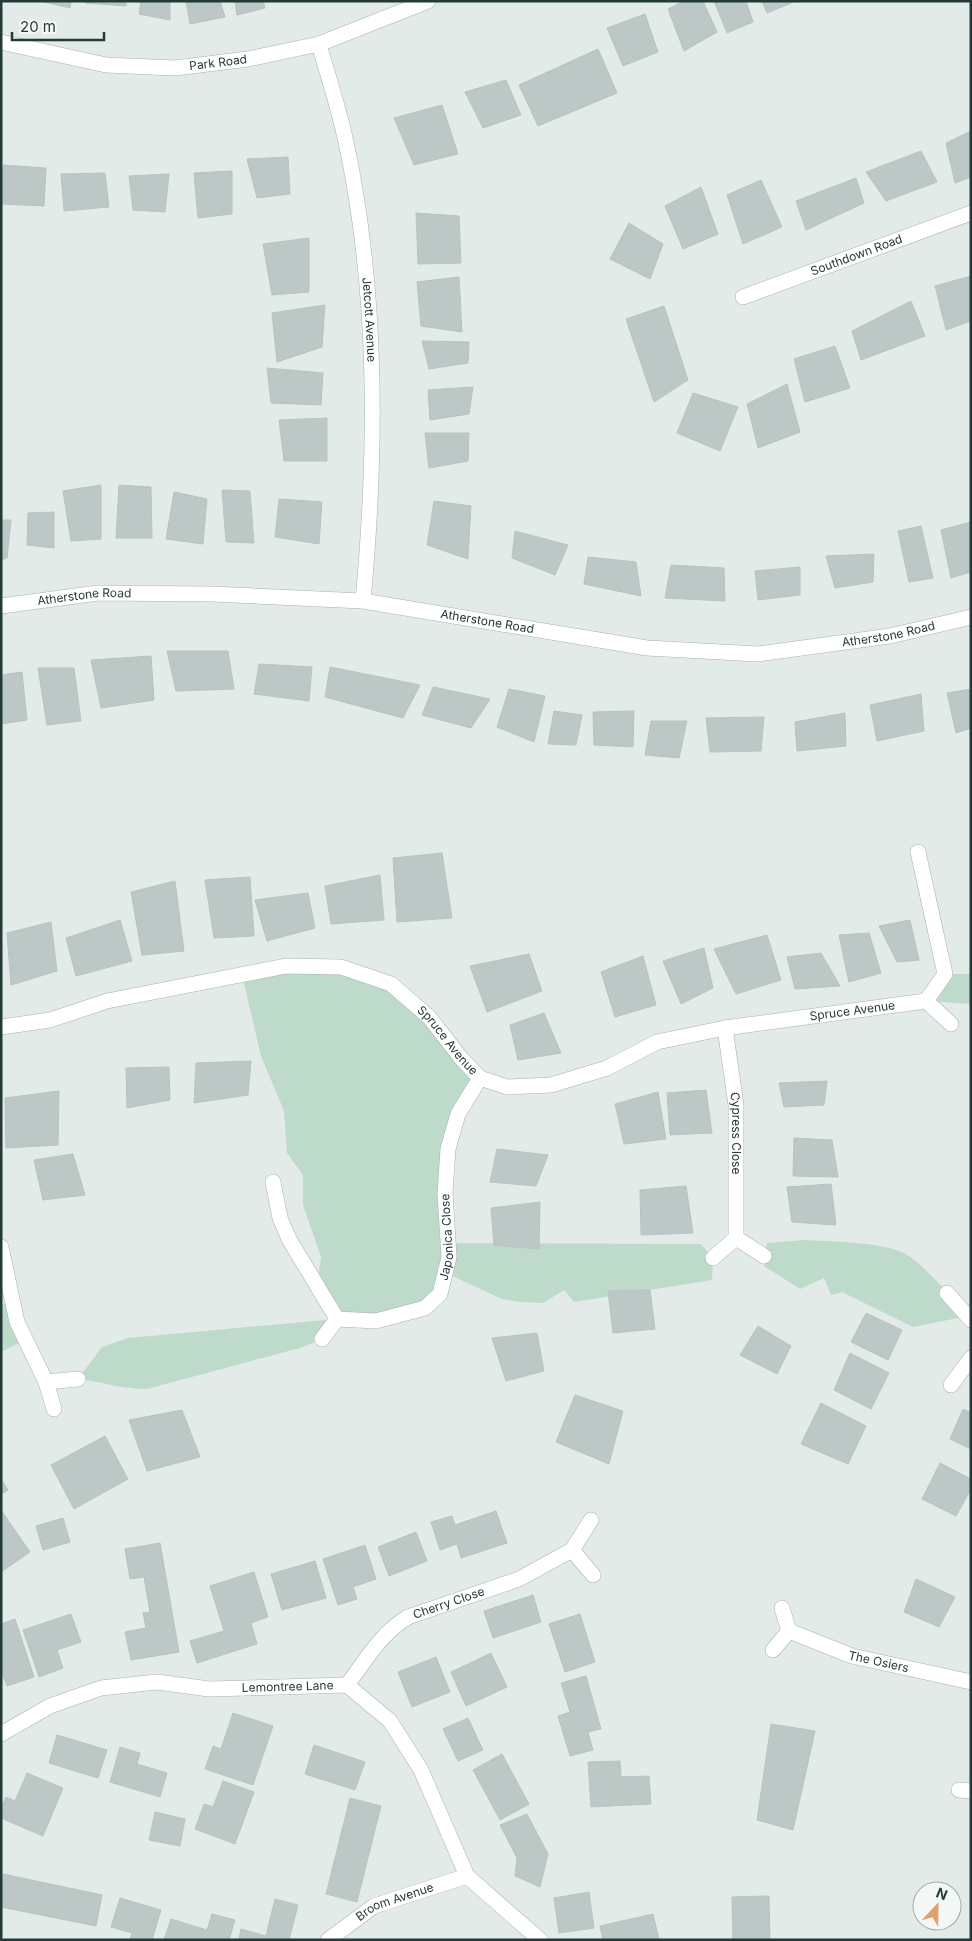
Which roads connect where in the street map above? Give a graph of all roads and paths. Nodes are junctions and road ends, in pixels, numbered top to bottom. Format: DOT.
graph roads {
  1 [pos="428,1"];
  2 [pos="1,42"];
  3 [pos="319,44"];
  4 [pos="971,213"];
  5 [pos="743,297"];
  6 [pos="363,601"];
  7 [pos="1,606"];
  8 [pos="971,618"];
  9 [pos="918,852"];
  10 [pos="926,1001"];
  11 [pos="951,1024"];
  12 [pos="1,1027"];
  13 [pos="725,1028"];
  14 [pos="480,1078"];
  15 [pos="273,1182"];
  16 [pos="736,1238"];
  17 [pos="1,1247"];
  18 [pos="764,1256"];
  19 [pos="713,1258"];
  20 [pos="947,1293"];
  21 [pos="338,1319"];
  22 [pos="971,1320"];
  23 [pos="322,1339"];
  24 [pos="971,1358"];
  25 [pos="78,1379"];
  26 [pos="46,1382"];
  27 [pos="951,1385"];
  28 [pos="54,1409"];
  29 [pos="591,1520"];
  30 [pos="572,1550"];
  31 [pos="593,1575"];
  32 [pos="782,1608"];
  33 [pos="789,1631"];
  34 [pos="773,1650"];
  35 [pos="971,1682"];
  36 [pos="348,1685"];
  37 [pos="1,1734"];
  38 [pos="467,1876"];
  39 [pos="328,1940"];
  40 [pos="540,1940"];
  1 -- 3 [label="street, Park Road"];
  2 -- 3 [label="street, Park Road"];
  3 -- 6 [label="street, Jetcott Avenue"];
  4 -- 5 [label="street, Southdown Road"];
  6 -- 7 [label="street, Atherstone Road"];
  6 -- 8 [label="street, Atherstone Road"];
  9 -- 10 [label="street"];
  10 -- 11 [label="street"];
  10 -- 13 [label="street, Spruce Avenue"];
  12 -- 14 [label="street, Spruce Avenue"];
  13 -- 14 [label="street, Spruce Avenue"];
  13 -- 16 [label="street, Cypress Close"];
  14 -- 21 [label="street, Japonica Close"];
  15 -- 21 [label="street"];
  16 -- 18 [label="street"];
  16 -- 19 [label="street"];
  17 -- 26 [label="street"];
  20 -- 22 [label="street"];
  21 -- 23 [label="street"];
  24 -- 27 [label="street"];
  25 -- 26 [label="street"];
  26 -- 28 [label="street"];
  29 -- 30 [label="street, Cherry Close"];
  30 -- 31 [label="street"];
  30 -- 36 [label="street, Cherry Close"];
  32 -- 33 [label="street"];
  33 -- 34 [label="street"];
  33 -- 35 [label="street, The Osiers"];
  36 -- 37 [label="street, Lemontree Lane"];
  36 -- 38 [label="street, Lemontree Lane"];
  38 -- 39 [label="street, Broom Avenue"];
  38 -- 40 [label="street, Lemontree Lane"];
}
